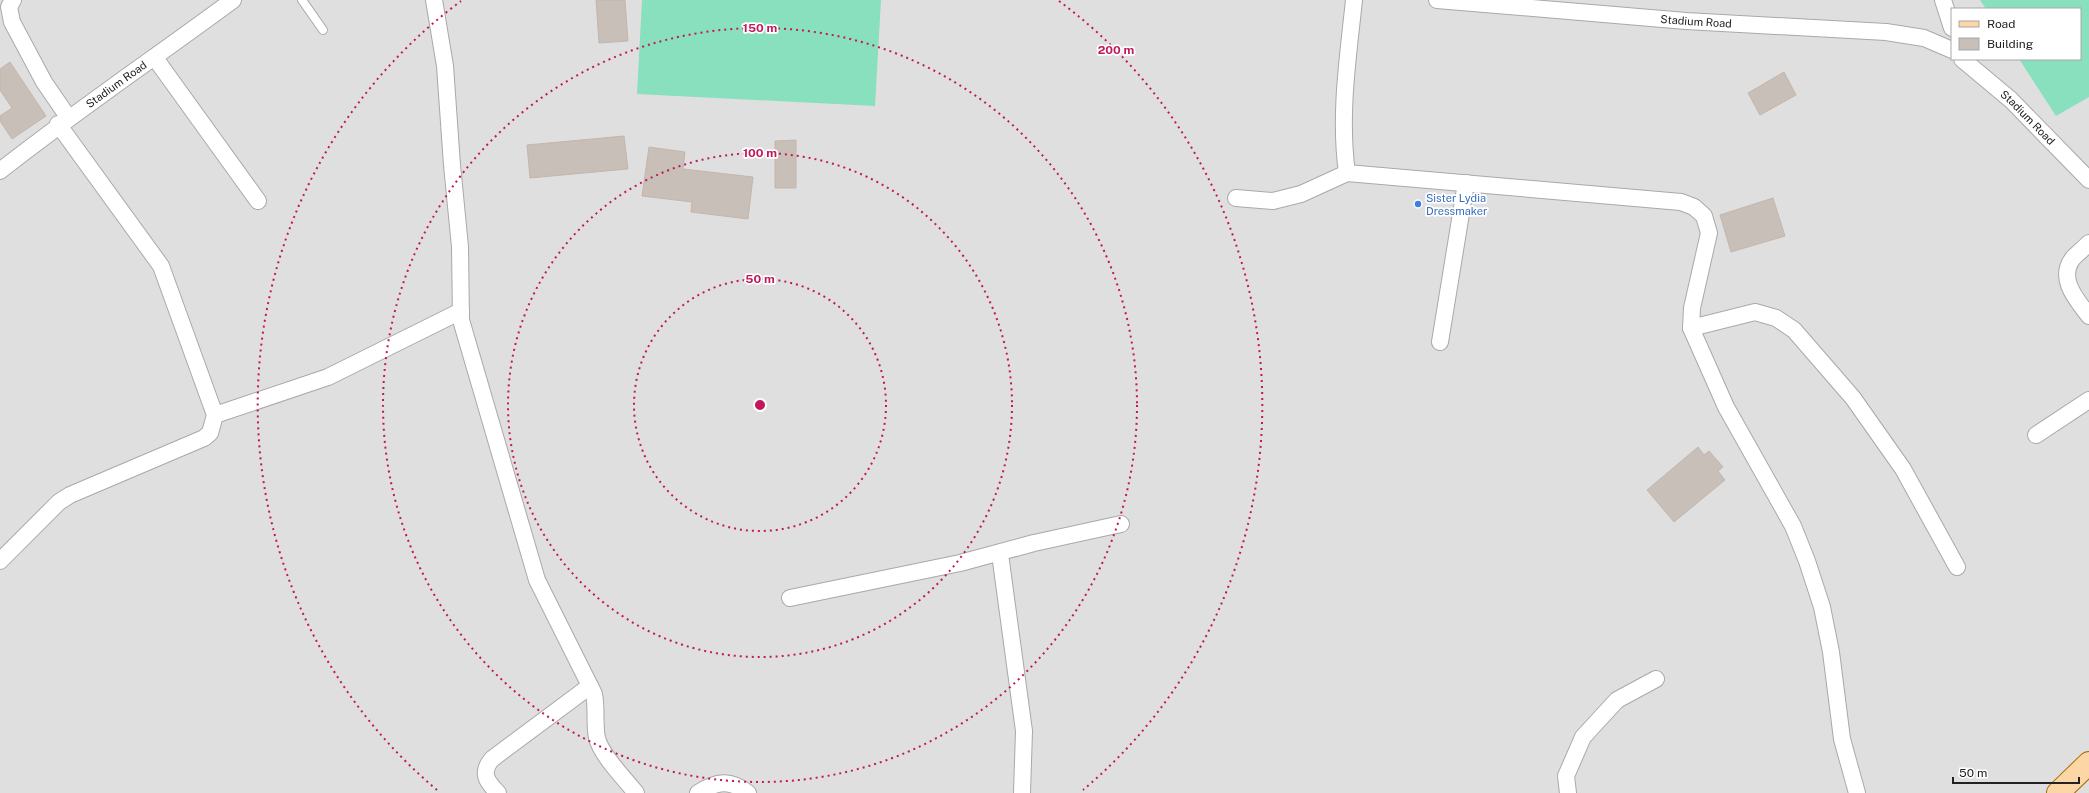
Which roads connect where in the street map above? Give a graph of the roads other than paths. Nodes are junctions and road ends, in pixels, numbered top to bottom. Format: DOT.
graph roads {
  1 [pos="13,0"];
  2 [pos="233,0"];
  3 [pos="302,0"];
  4 [pos="434,0"];
  5 [pos="1354,0"];
  6 [pos="1437,0"];
  7 [pos="1943,0"];
  8 [pos="1951,25"];
  9 [pos="323,30"];
  10 [pos="1951,50"];
  11 [pos="155,58"];
  12 [pos="1963,60"];
  13 [pos="63,121"];
  14 [pos="0,170"];
  15 [pos="1347,173"];
  16 [pos="2089,180"];
  17 [pos="1466,183"];
  18 [pos="1236,198"];
  19 [pos="258,201"];
  20 [pos="2089,243"];
  21 [pos="461,311"];
  22 [pos="2089,316"];
  23 [pos="1691,328"];
  24 [pos="1440,342"];
  25 [pos="2089,400"];
  26 [pos="215,415"];
  27 [pos="2036,435"];
  28 [pos="1121,524"];
  29 [pos="1000,554"];
  30 [pos="0,561"];
  31 [pos="1957,567"];
  32 [pos="790,598"];
  33 [pos="1656,679"];
  34 [pos="590,686"];
  35 [pos="2089,763"];
  36 [pos="498,793"];
  37 [pos="636,793"];
  38 [pos="698,793"];
  39 [pos="748,793"];
  40 [pos="1022,793"];
  41 [pos="1568,793"];
  42 [pos="1857,793"];
  43 [pos="2058,793"];
  1 -- 13 [label="street"];
  2 -- 11 [label="street, Stadium Road"];
  3 -- 9 [label="lane"];
  4 -- 21 [label="street"];
  5 -- 15 [label="street"];
  6 -- 10 [label="street, Stadium Road"];
  7 -- 8 [label="street"];
  11 -- 13 [label="street, Stadium Road"];
  11 -- 19 [label="street"];
  12 -- 16 [label="street, Stadium Road"];
  13 -- 14 [label="street, Stadium Road"];
  13 -- 26 [label="street"];
  15 -- 17 [label="street"];
  15 -- 18 [label="street"];
  17 -- 23 [label="street"];
  17 -- 24 [label="street"];
  20 -- 22 [label="street"];
  21 -- 26 [label="street"];
  21 -- 34 [label="street"];
  23 -- 31 [label="street"];
  23 -- 42 [label="street"];
  25 -- 27 [label="street"];
  26 -- 30 [label="street"];
  28 -- 29 [label="street"];
  29 -- 32 [label="street"];
  29 -- 40 [label="street"];
  33 -- 41 [label="street"];
  34 -- 36 [label="street"];
  34 -- 37 [label="street"];
  35 -- 43 [label="main road"];
  38 -- 39 [label="street"];
}
